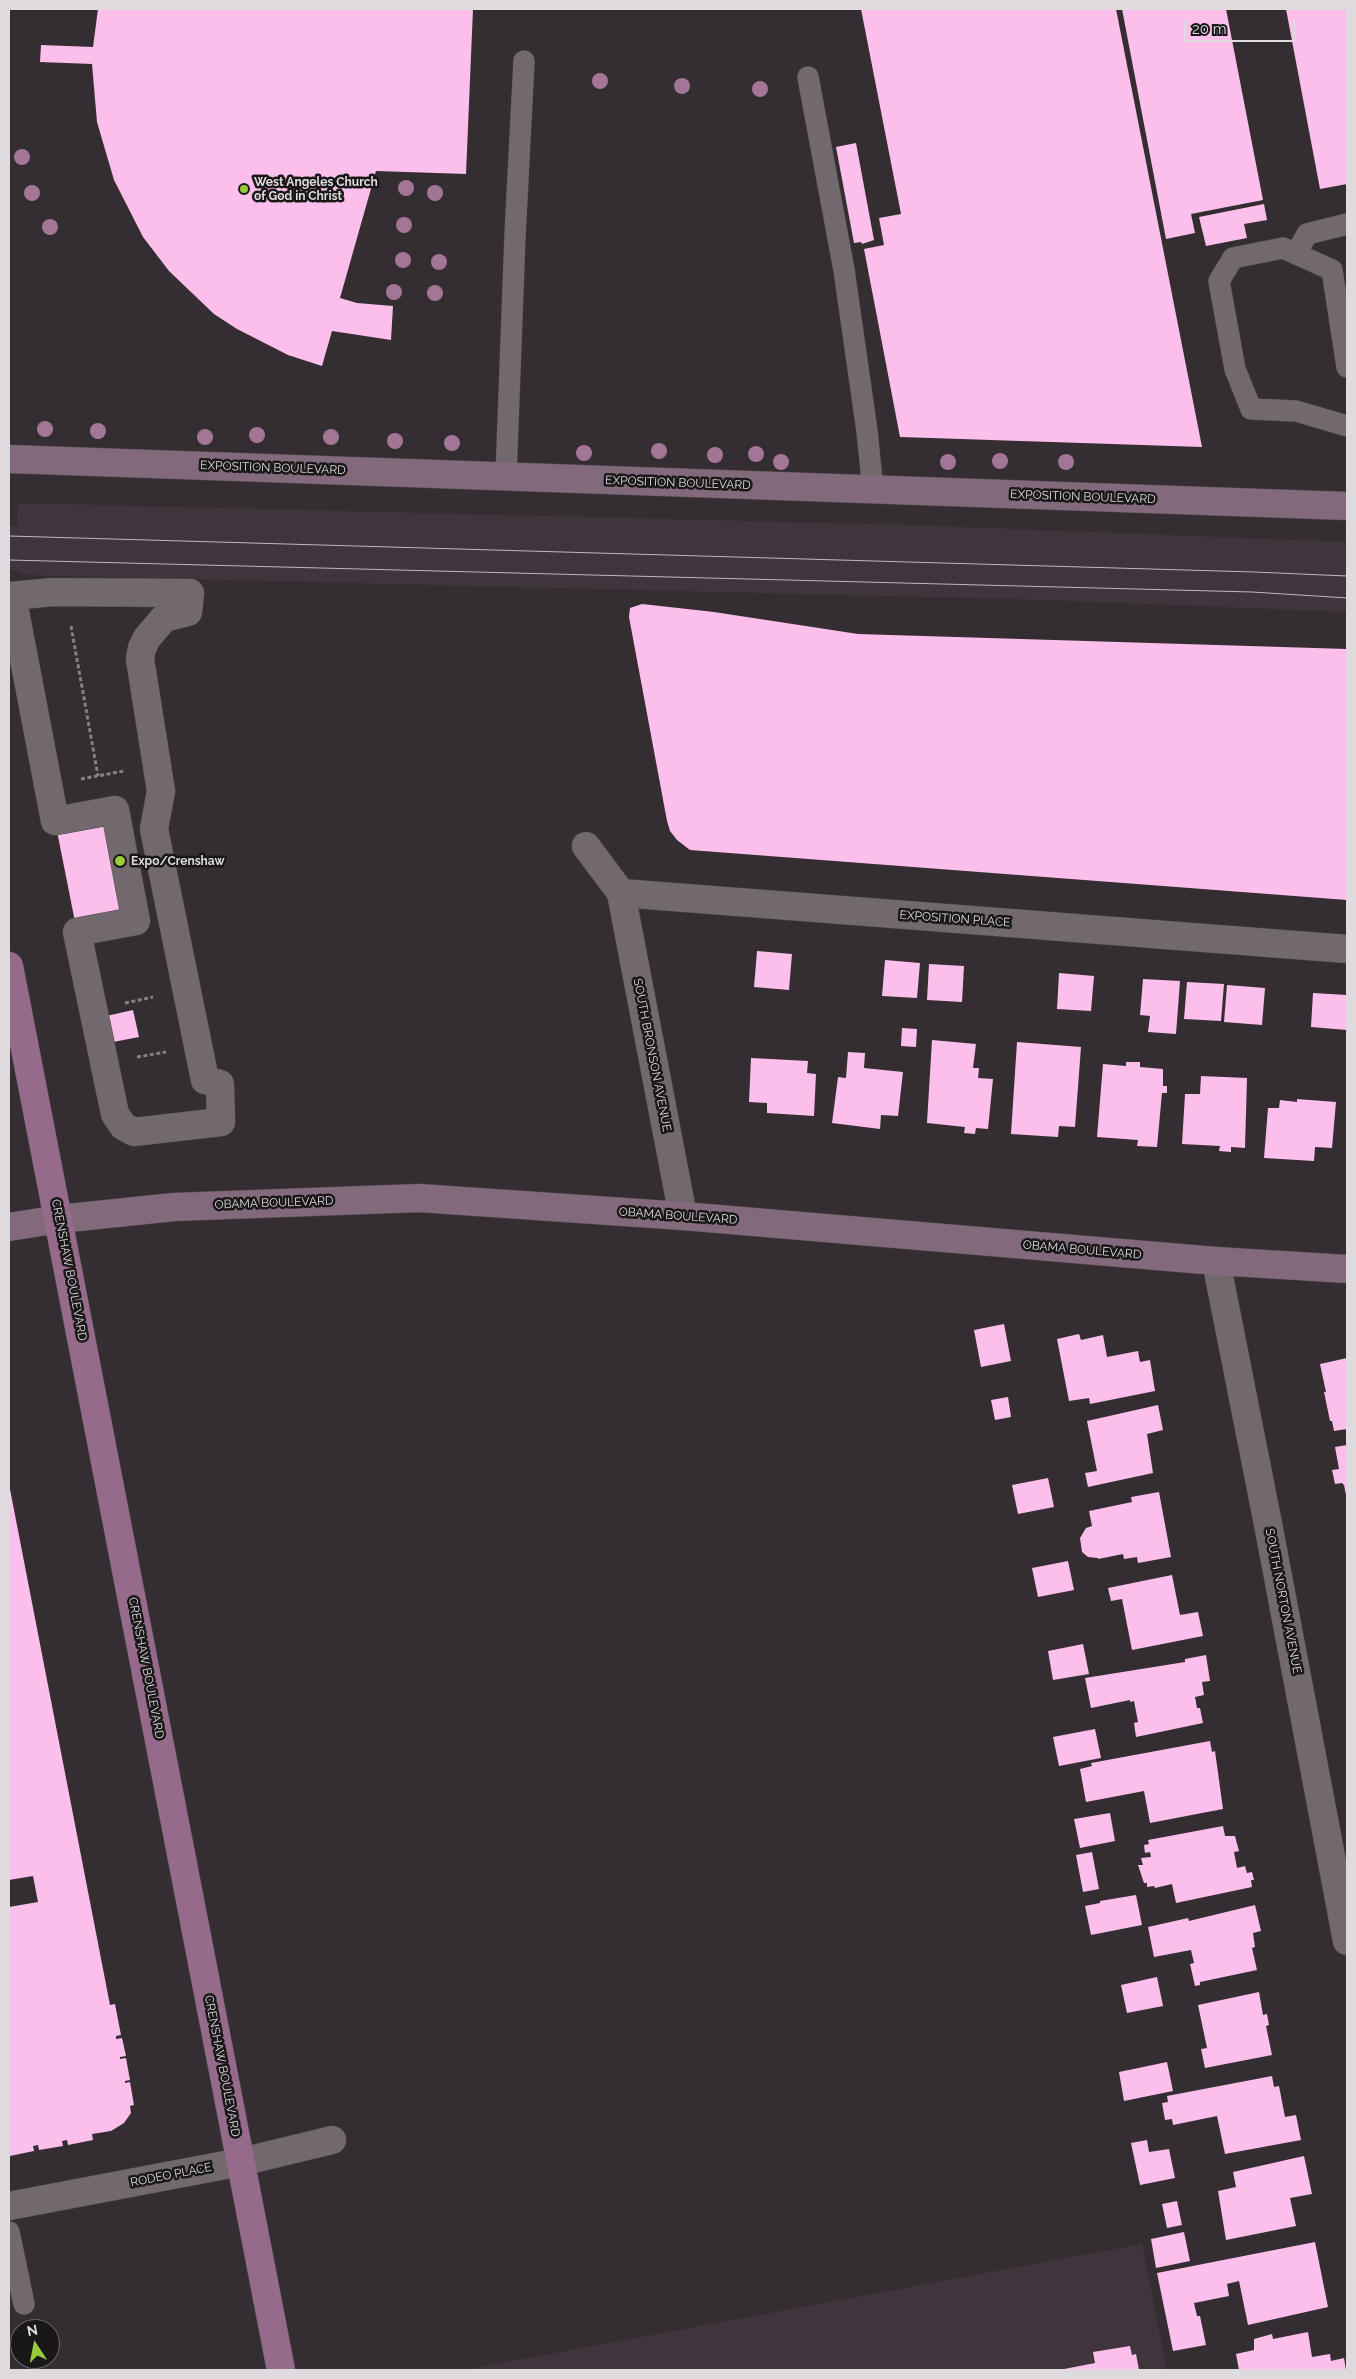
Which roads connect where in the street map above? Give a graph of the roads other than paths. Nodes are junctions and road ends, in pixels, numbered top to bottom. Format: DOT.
graph roads {
  1 [pos="524,61"];
  2 [pos="808,77"];
  3 [pos="1347,224"];
  4 [pos="1296,254"];
  5 [pos="1347,367"];
  6 [pos="1347,426"];
  7 [pos="9,459"];
  8 [pos="506,476"];
  9 [pos="873,490"];
  10 [pos="1347,506"];
  11 [pos="50,785"];
  12 [pos="586,846"];
  13 [pos="621,893"];
  14 [pos="1347,949"];
  15 [pos="9,966"];
  16 [pos="683,1216"];
  17 [pos="59,1219"];
  18 [pos="9,1228"];
  19 [pos="1216,1261"];
  20 [pos="1347,1269"];
  21 [pos="1347,1941"];
  22 [pos="332,2140"];
  23 [pos="241,2162"];
  24 [pos="9,2206"];
  25 [pos="9,2232"];
  26 [pos="24,2304"];
  27 [pos="280,2370"];
  1 -- 8 [label="lane"];
  2 -- 9 [label="lane"];
  3 -- 4 [label="lane"];
  4 -- 5 [label="lane"];
  4 -- 6 [label="lane"];
  7 -- 8 [label="main road, EXPOSITION BOULEVARD"];
  8 -- 9 [label="main road, EXPOSITION BOULEVARD"];
  9 -- 10 [label="main road, EXPOSITION BOULEVARD"];
  11 -- 11 [label="street"];
  12 -- 13 [label="street"];
  13 -- 14 [label="street, EXPOSITION PLACE"];
  13 -- 16 [label="street, SOUTH BRONSON AVENUE"];
  15 -- 17 [label="main road, CRENSHAW BOULEVARD"];
  16 -- 17 [label="main road, OBAMA BOULEVARD"];
  16 -- 19 [label="main road, OBAMA BOULEVARD"];
  17 -- 18 [label="main road, OBAMA BOULEVARD"];
  17 -- 23 [label="main road, CRENSHAW BOULEVARD"];
  19 -- 20 [label="main road, OBAMA BOULEVARD"];
  19 -- 21 [label="street, SOUTH NORTON AVENUE"];
  22 -- 23 [label="street, RODEO PLACE"];
  23 -- 24 [label="street, RODEO PLACE"];
  23 -- 27 [label="main road, CRENSHAW BOULEVARD"];
  25 -- 26 [label="lane"];
}
